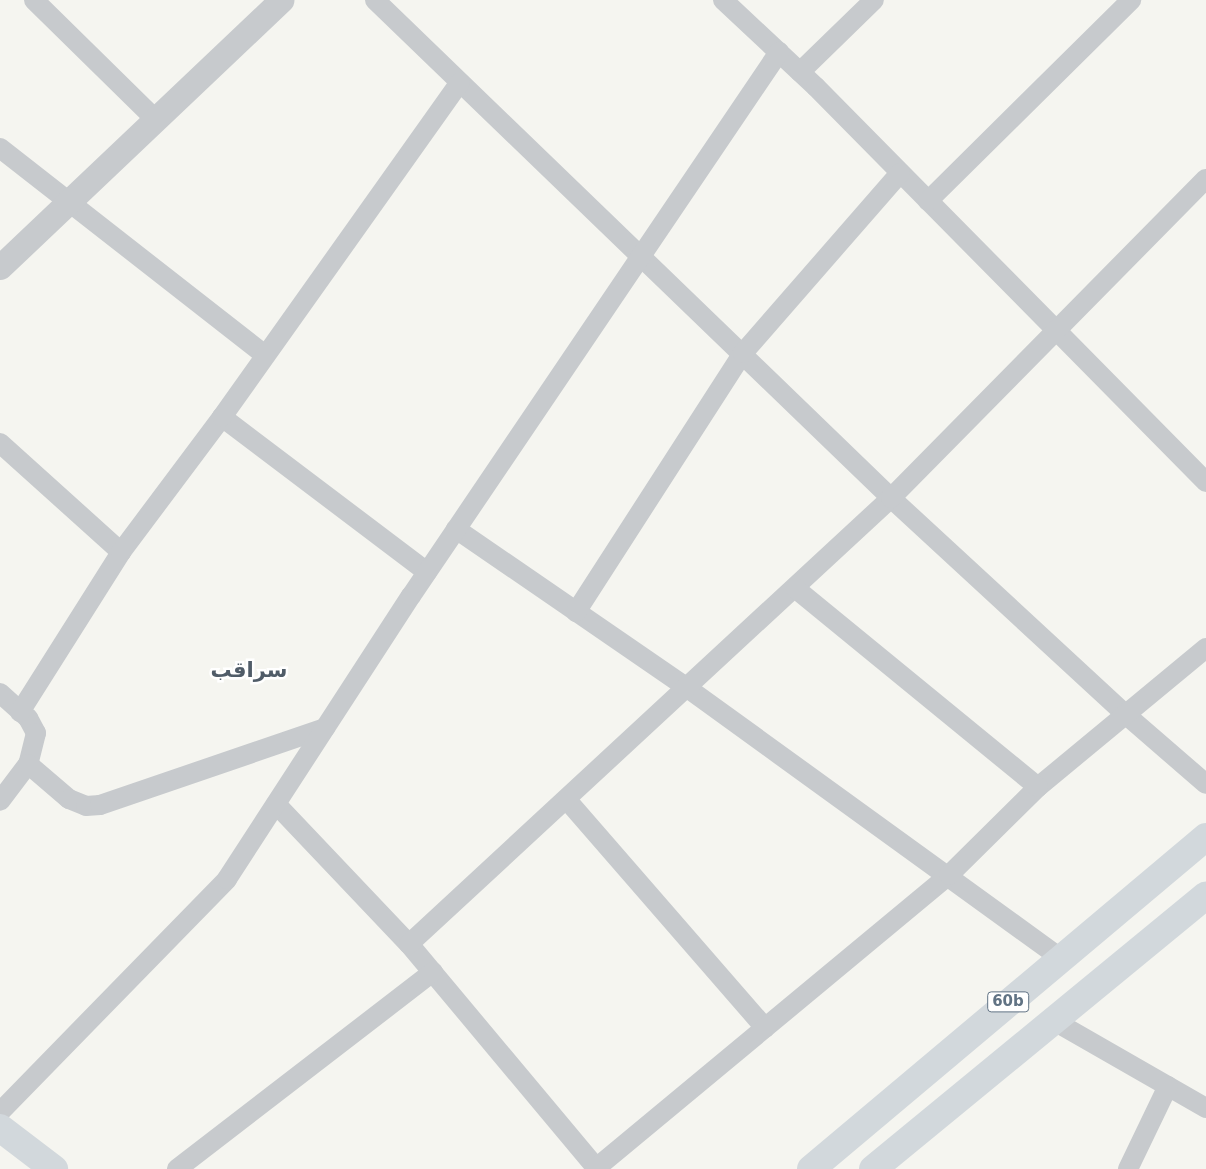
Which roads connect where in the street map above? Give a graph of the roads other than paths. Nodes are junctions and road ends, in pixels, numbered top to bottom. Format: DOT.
graph roads {
  1 [pos="34,0"];
  2 [pos="281,0"];
  3 [pos="375,0"];
  4 [pos="723,0"];
  5 [pos="874,0"];
  6 [pos="1131,0"];
  7 [pos="779,52"];
  8 [pos="800,72"];
  9 [pos="459,83"];
  10 [pos="156,120"];
  11 [pos="0,148"];
  12 [pos="900,173"];
  13 [pos="1206,179"];
  14 [pos="72,201"];
  15 [pos="928,201"];
  16 [pos="642,255"];
  17 [pos="0,268"];
  18 [pos="1058,332"];
  19 [pos="743,353"];
  20 [pos="265,355"];
  21 [pos="222,417"];
  22 [pos="0,443"];
  23 [pos="1206,482"];
  24 [pos="891,498"];
  25 [pos="456,530"];
  26 [pos="121,552"];
  27 [pos="427,572"];
  28 [pos="796,589"];
  29 [pos="576,612"];
  30 [pos="1206,648"];
  31 [pos="686,687"];
  32 [pos="0,693"];
  33 [pos="20,712"];
  34 [pos="1124,713"];
  35 [pos="325,728"];
  36 [pos="28,764"];
  37 [pos="1206,784"];
  38 [pos="1038,787"];
  39 [pos="567,800"];
  40 [pos="0,802"];
  41 [pos="276,804"];
  42 [pos="1206,836"];
  43 [pos="949,875"];
  44 [pos="1206,896"];
  45 [pos="409,944"];
  46 [pos="1060,958"];
  47 [pos="433,972"];
  48 [pos="1056,1022"];
  49 [pos="765,1028"];
  50 [pos="1168,1086"];
  51 [pos="1206,1108"];
  52 [pos="0,1112"];
  53 [pos="0,1128"];
  54 [pos="54,1169"];
  55 [pos="176,1169"];
  56 [pos="596,1169"];
  57 [pos="811,1169"];
  58 [pos="873,1169"];
  59 [pos="1128,1169"];
  1 -- 10 [label="street"];
  2 -- 10 [label="street"];
  3 -- 9 [label="street"];
  4 -- 7 [label="street"];
  5 -- 8 [label="street"];
  6 -- 15 [label="street"];
  7 -- 8 [label="street"];
  7 -- 16 [label="street"];
  8 -- 12 [label="street"];
  9 -- 16 [label="street"];
  9 -- 20 [label="street"];
  10 -- 14 [label="street"];
  11 -- 14 [label="street"];
  12 -- 15 [label="street"];
  12 -- 19 [label="street"];
  13 -- 18 [label="street"];
  14 -- 17 [label="street"];
  14 -- 20 [label="street"];
  15 -- 18 [label="street"];
  16 -- 19 [label="street"];
  16 -- 25 [label="street"];
  18 -- 23 [label="street"];
  18 -- 24 [label="street"];
  19 -- 24 [label="street"];
  19 -- 29 [label="street"];
  20 -- 21 [label="street"];
  21 -- 26 [label="street"];
  21 -- 27 [label="street"];
  22 -- 26 [label="street"];
  24 -- 28 [label="street"];
  24 -- 34 [label="street"];
  25 -- 27 [label="street"];
  25 -- 29 [label="street"];
  26 -- 33 [label="street"];
  27 -- 35 [label="street"];
  28 -- 31 [label="street"];
  28 -- 38 [label="street"];
  29 -- 31 [label="street"];
  30 -- 34 [label="street"];
  31 -- 39 [label="street"];
  31 -- 43 [label="street"];
  32 -- 33 [label="street"];
  33 -- 36 [label="street"];
  34 -- 37 [label="street"];
  34 -- 38 [label="street"];
  35 -- 36 [label="street"];
  35 -- 41 [label="street"];
  36 -- 40 [label="street"];
  38 -- 43 [label="street"];
  39 -- 45 [label="street"];
  39 -- 49 [label="street"];
  41 -- 45 [label="street"];
  41 -- 52 [label="street"];
  42 -- 46 [label="main road, 60b"];
  43 -- 46 [label="street"];
  43 -- 49 [label="street"];
  44 -- 48 [label="main road, 60b"];
  45 -- 47 [label="street"];
  46 -- 57 [label="main road, 60b"];
  47 -- 55 [label="street"];
  47 -- 56 [label="street"];
  48 -- 50 [label="street"];
  48 -- 58 [label="main road, 60b"];
  49 -- 56 [label="street"];
  50 -- 51 [label="street"];
  50 -- 59 [label="street"];
  53 -- 54 [label="main road"];
}
